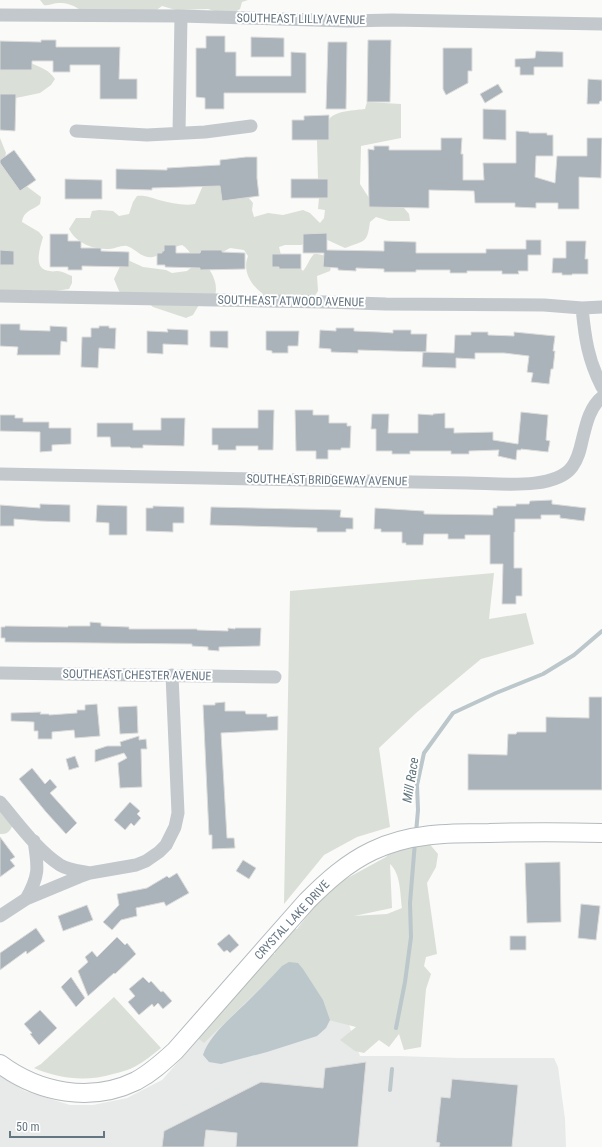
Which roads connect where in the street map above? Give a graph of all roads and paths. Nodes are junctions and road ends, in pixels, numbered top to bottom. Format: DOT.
graph roads {
  1 [pos="0,15"];
  2 [pos="181,16"];
  3 [pos="602,24"];
  4 [pos="251,126"];
  5 [pos="76,131"];
  6 [pos="179,133"];
  7 [pos="0,296"];
  8 [pos="602,307"];
  9 [pos="582,308"];
  10 [pos="602,387"];
  11 [pos="602,397"];
  12 [pos="0,474"];
  13 [pos="0,673"];
  14 [pos="172,675"];
  15 [pos="275,676"];
  16 [pos="0,802"];
  17 [pos="602,833"];
  18 [pos="34,841"];
  19 [pos="90,873"];
  20 [pos="26,899"];
  21 [pos="0,916"];
  22 [pos="0,1064"];
  1 -- 2 [label="street, SOUTHEAST LILLY AVENUE"];
  2 -- 3 [label="street, SOUTHEAST LILLY AVENUE"];
  2 -- 6 [label="street"];
  4 -- 6 [label="street"];
  5 -- 6 [label="street"];
  7 -- 9 [label="street, SOUTHEAST ATWOOD AVENUE"];
  8 -- 9 [label="street, SOUTHEAST ATWOOD AVENUE"];
  9 -- 10 [label="street"];
  11 -- 12 [label="street, SOUTHEAST BRIDGEWAY AVENUE"];
  13 -- 14 [label="street, SOUTHEAST CHESTER AVENUE"];
  14 -- 15 [label="street, SOUTHEAST CHESTER AVENUE"];
  14 -- 19 [label="street"];
  16 -- 18 [label="street"];
  17 -- 22 [label="street, CRYSTAL LAKE DRIVE"];
  18 -- 19 [label="street"];
  18 -- 20 [label="street"];
  19 -- 20 [label="street"];
  20 -- 21 [label="street"];
}
